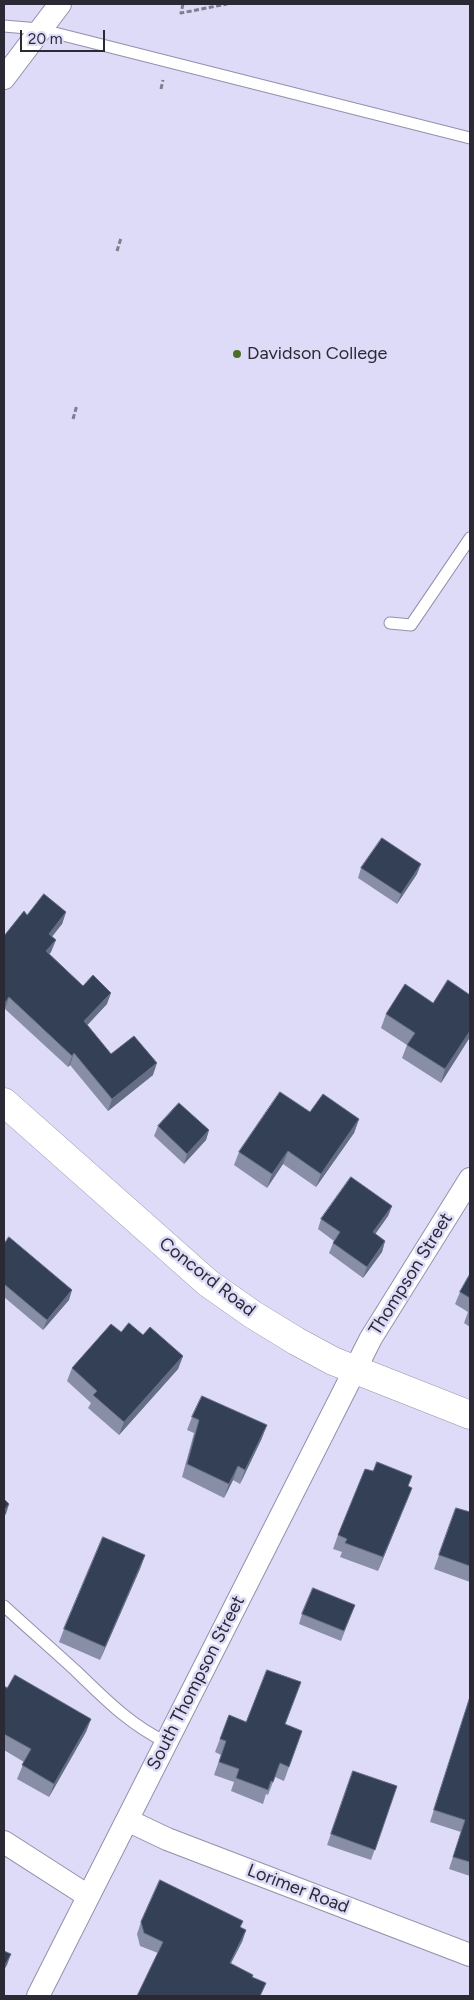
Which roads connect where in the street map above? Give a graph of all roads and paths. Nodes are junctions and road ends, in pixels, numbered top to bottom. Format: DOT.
graph roads {
  1 [pos="60,4"];
  2 [pos="183,4"];
  3 [pos="227,4"];
  4 [pos="4,26"];
  5 [pos="39,29"];
  6 [pos="4,78"];
  7 [pos="470,138"];
  8 [pos="121,238"];
  9 [pos="118,251"];
  10 [pos="76,405"];
  11 [pos="73,418"];
  12 [pos="470,538"];
  13 [pos="390,623"];
  14 [pos="4,1102"];
  15 [pos="470,1179"];
  16 [pos="355,1370"];
  17 [pos="470,1415"];
  18 [pos="4,1606"];
  19 [pos="166,1742"];
  20 [pos="127,1820"];
  21 [pos="4,1842"];
  22 [pos="88,1896"];
  23 [pos="470,1956"];
  24 [pos="38,1996"];
  1 -- 5 [label="street"];
  2 -- 3 [label="path"];
  4 -- 5 [label="lane"];
  5 -- 6 [label="street"];
  5 -- 7 [label="lane"];
  8 -- 9 [label="path"];
  10 -- 11 [label="path"];
  12 -- 13 [label="lane"];
  14 -- 16 [label="main road, Concord Road"];
  15 -- 16 [label="street, Thompson Street"];
  16 -- 17 [label="main road, Concord Road"];
  16 -- 19 [label="street, South Thompson Street"];
  18 -- 19 [label="lane"];
  19 -- 20 [label="street, South Thompson Street"];
  20 -- 22 [label="street, South Thompson Street"];
  20 -- 23 [label="street, Lorimer Road"];
  21 -- 22 [label="street"];
  22 -- 24 [label="street, South Thompson Street"];
}
